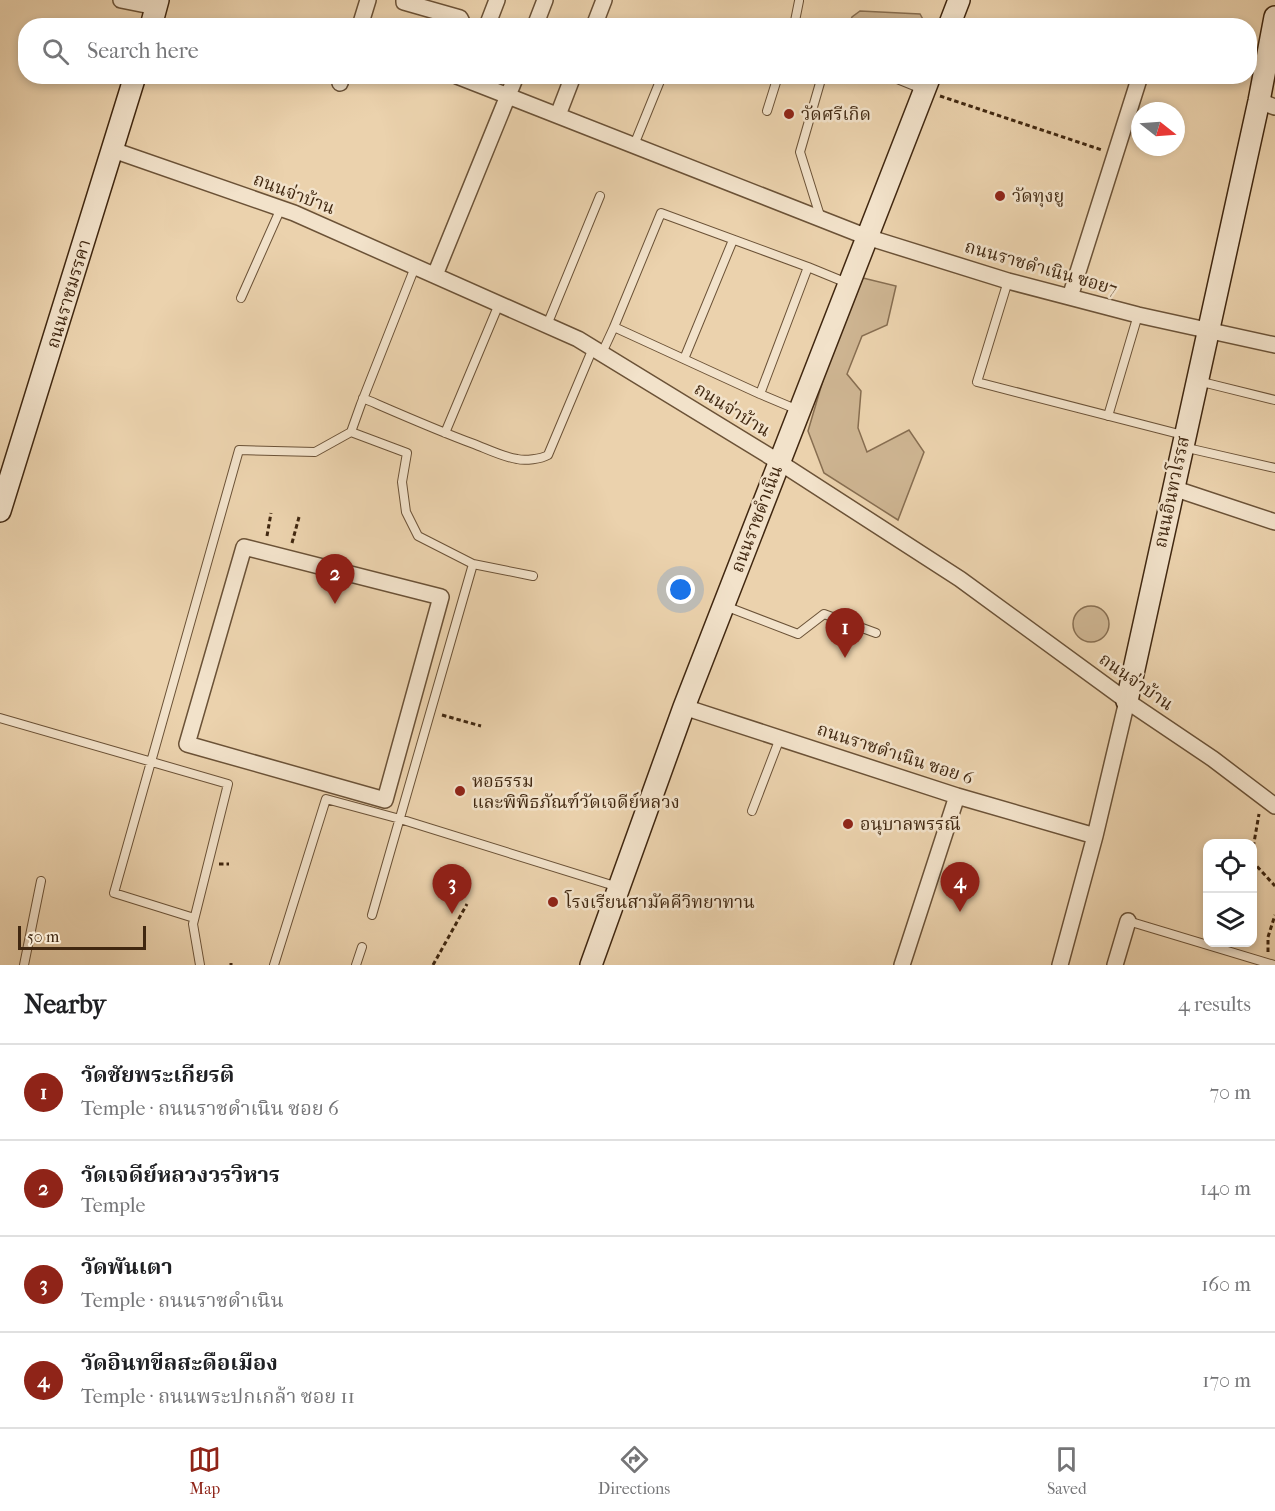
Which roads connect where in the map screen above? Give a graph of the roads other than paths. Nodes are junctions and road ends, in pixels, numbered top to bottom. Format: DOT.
graph roads {
  1 [pos="121,0"];
  2 [pos="368,0"];
  3 [pos="402,0"];
  4 [pos="497,0"];
  5 [pos="545,0"];
  6 [pos="604,0"];
  7 [pos="959,0"];
  8 [pos="799,1"];
  9 [pos="155,11"];
  10 [pos="1275,17"];
  11 [pos="362,18"];
  12 [pos="460,18"];
  13 [pos="491,18"];
  14 [pos="538,18"];
  15 [pos="597,18"];
  16 [pos="796,18"];
  17 [pos="952,18"];
  18 [pos="1258,60"];
  19 [pos="133,84"];
  20 [pos="479,84"];
  21 [pos="513,84"];
  22 [pos="570,84"];
  23 [pos="660,84"];
  24 [pos="775,84"];
  25 [pos="820,84"];
  26 [pos="927,84"];
  27 [pos="1138,84"];
  28 [pos="508,96"];
  29 [pos="1267,104"];
  30 [pos="767,111"];
  31 [pos="558,115"];
  32 [pos="634,146"];
  33 [pos="113,150"];
  34 [pos="600,196"];
  35 [pos="280,208"];
  36 [pos="821,219"];
  37 [pos="867,237"];
  38 [pos="733,240"];
  39 [pos="416,267"];
  40 [pos="808,267"];
  41 [pos="435,275"];
  42 [pos="1008,281"];
  43 [pos="849,284"];
  44 [pos="1070,297"];
  45 [pos="241,298"];
  46 [pos="500,304"];
  47 [pos="1138,315"];
  48 [pos="547,325"];
  49 [pos="614,327"];
  50 [pos="1207,330"];
  51 [pos="1275,345"];
  52 [pos="598,351"];
  53 [pos="684,359"];
  54 [pos="1196,381"];
  55 [pos="760,394"];
  56 [pos="363,398"];
  57 [pos="1275,400"];
  58 [pos="799,410"];
  59 [pos="1108,416"];
  60 [pos="351,432"];
  61 [pos="445,433"];
  62 [pos="1183,441"];
  63 [pos="779,462"];
  64 [pos="1275,468"];
  65 [pos="1173,488"];
  66 [pos="1,504"];
  67 [pos="1275,522"];
  68 [pos="288,560"];
  69 [pos="473,564"];
  70 [pos="533,576"];
  71 [pos="723,606"];
  72 [pos="876,633"];
  73 [pos="1127,701"];
  74 [pos="684,707"];
  75 [pos="0,718"];
  76 [pos="780,738"];
  77 [pos="150,762"];
  78 [pos="957,796"];
  79 [pos="1270,802"];
  80 [pos="752,811"];
  81 [pos="400,819"];
  82 [pos="1095,836"];
  83 [pos="40,881"];
  84 [pos="618,887"];
  85 [pos="372,915"];
  86 [pos="194,918"];
  87 [pos="1128,921"];
  88 [pos="362,947"];
  89 [pos="1270,964"];
  90 [pos="24,965"];
  91 [pos="200,965"];
  92 [pos="274,965"];
  93 [pos="356,965"];
  94 [pos="591,965"];
  95 [pos="902,965"];
  96 [pos="1060,965"];
  97 [pos="1115,965"];
  1 -- 9 [label="street"];
  2 -- 11 [label="street"];
  3 -- 12 [label="street"];
  4 -- 13 [label="street"];
  5 -- 14 [label="street"];
  6 -- 15 [label="street"];
  7 -- 17 [label="street"];
  8 -- 16 [label="lane"];
  10 -- 18 [label="street, ถนนอินทวโรรส"];
  18 -- 29 [label="street, ถนนอินทวโรรส"];
  19 -- 33 [label="street, ถนนราชมรรคา"];
  20 -- 28 [label="street, ถนนราชดำเนิน ซอย7"];
  21 -- 28 [label="street"];
  22 -- 31 [label="street"];
  23 -- 32 [label="lane"];
  24 -- 30 [label="lane"];
  25 -- 36 [label="lane"];
  26 -- 37 [label="street, ถนนราชดำเนิน"];
  27 -- 44 [label="street"];
  28 -- 31 [label="street, ถนนราชดำเนิน ซอย7"];
  28 -- 41 [label="street"];
  29 -- 50 [label="street, ถนนอินทวโรรส"];
  31 -- 32 [label="street, ถนนราชดำเนิน ซอย7"];
  32 -- 36 [label="street, ถนนราชดำเนิน ซอย7"];
  33 -- 35 [label="street, ถนนจ่าบ้าน"];
  33 -- 66 [label="street, ถนนราชมรรคา"];
  34 -- 48 [label="lane"];
  35 -- 39 [label="street, ถนนจ่าบ้าน"];
  35 -- 45 [label="lane"];
  36 -- 37 [label="street, ถนนราชดำเนิน ซอย7"];
  37 -- 42 [label="street, ถนนราชดำเนิน ซอย7"];
  37 -- 43 [label="street, ถนนราชดำเนิน"];
  38 -- 40 [label="lane"];
  38 -- 49 [label="lane"];
  38 -- 53 [label="lane"];
  39 -- 41 [label="street, ถนนจ่าบ้าน"];
  39 -- 56 [label="lane"];
  40 -- 43 [label="lane"];
  40 -- 55 [label="lane"];
  41 -- 46 [label="street, ถนนจ่าบ้าน"];
  42 -- 44 [label="street, ถนนราชดำเนิน ซอย7"];
  42 -- 59 [label="lane"];
  43 -- 58 [label="street, ถนนราชดำเนิน"];
  44 -- 47 [label="street, ถนนราชดำเนิน ซอย7"];
  46 -- 48 [label="street, ถนนจ่าบ้าน"];
  46 -- 61 [label="lane"];
  47 -- 50 [label="street, ถนนราชดำเนิน ซอย7"];
  47 -- 59 [label="lane"];
  48 -- 52 [label="street, ถนนจ่าบ้าน"];
  49 -- 52 [label="lane"];
  49 -- 53 [label="lane"];
  50 -- 51 [label="street, ถนนราชดำเนิน ซอย7"];
  50 -- 54 [label="street, ถนนอินทวโรรส"];
  52 -- 61 [label="lane"];
  52 -- 63 [label="street, ถนนจ่าบ้าน"];
  53 -- 55 [label="lane"];
  54 -- 57 [label="lane"];
  54 -- 62 [label="street, ถนนอินทวโรรส"];
  55 -- 58 [label="lane"];
  56 -- 60 [label="lane"];
  56 -- 61 [label="lane"];
  58 -- 63 [label="street, ถนนราชดำเนิน"];
  59 -- 62 [label="lane"];
  60 -- 69 [label="lane"];
  60 -- 77 [label="lane"];
  62 -- 64 [label="lane"];
  62 -- 65 [label="street, ถนนอินทวโรรส"];
  63 -- 71 [label="street, ถนนราชดำเนิน"];
  63 -- 73 [label="street, ถนนจ่าบ้าน"];
  65 -- 67 [label="street"];
  65 -- 73 [label="street, ถนนอินทวโรรส"];
  68 -- 68 [label="street"];
  69 -- 70 [label="lane"];
  69 -- 81 [label="lane"];
  71 -- 72 [label="lane"];
  71 -- 74 [label="street, ถนนราชดำเนิน"];
  73 -- 79 [label="street, ถนนจ่าบ้าน"];
  73 -- 82 [label="street, ถนนอินทวโรรส"];
  74 -- 76 [label="street, ถนนราชดำเนิน ซอย 6"];
  74 -- 84 [label="street, ถนนราชดำเนิน"];
  75 -- 77 [label="lane"];
  76 -- 78 [label="street, ถนนราชดำเนิน ซอย 6"];
  76 -- 80 [label="lane"];
  77 -- 86 [label="lane"];
  77 -- 86 [label="lane"];
  78 -- 82 [label="street, ถนนราชดำเนิน ซอย 6"];
  78 -- 95 [label="street"];
  81 -- 84 [label="lane"];
  81 -- 85 [label="lane"];
  81 -- 92 [label="lane"];
  82 -- 96 [label="street, ถนนอินทวโรรส"];
  83 -- 90 [label="lane"];
  84 -- 94 [label="street, ถนนราชดำเนิน"];
  86 -- 91 [label="lane"];
  87 -- 89 [label="lane"];
  87 -- 97 [label="street"];
  88 -- 93 [label="lane"];
}
